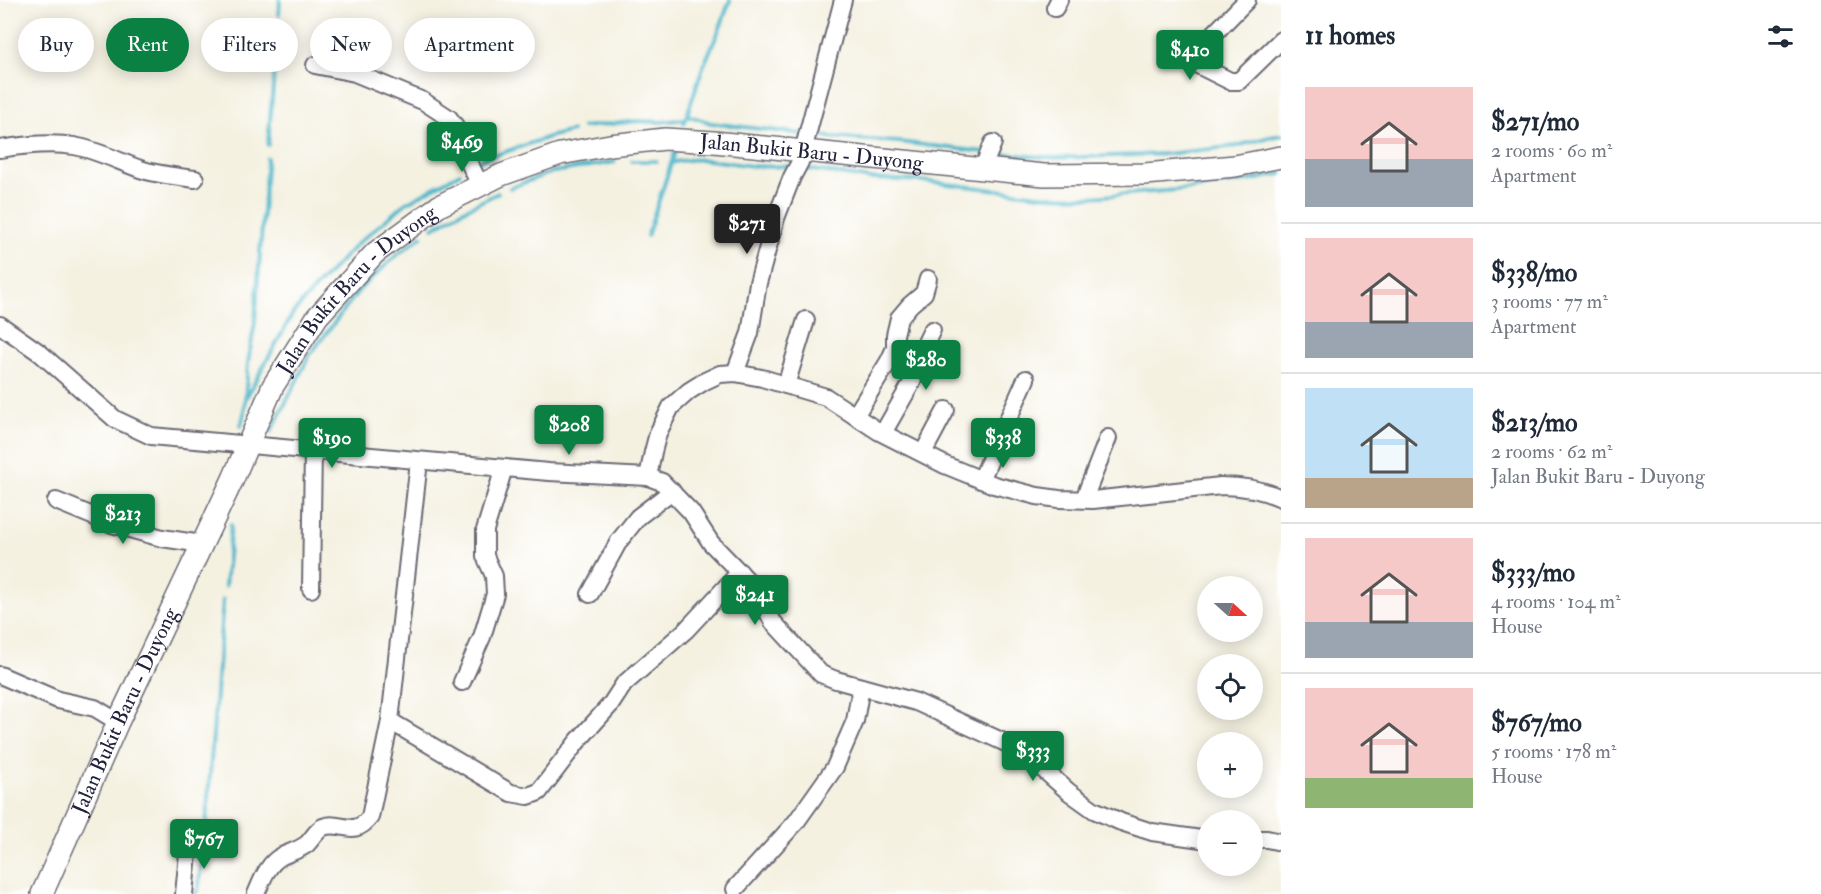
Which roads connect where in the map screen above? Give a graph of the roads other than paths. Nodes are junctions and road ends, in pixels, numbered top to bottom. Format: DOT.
graph roads {
  1 [pos="843,0"];
  2 [pos="1247,0"];
  3 [pos="1281,40"];
  4 [pos="351,72"];
  5 [pos="0,149"];
  6 [pos="804,152"];
  7 [pos="1281,157"];
  8 [pos="195,179"];
  9 [pos="480,185"];
  10 [pos="928,279"];
  11 [pos="807,320"];
  12 [pos="1,328"];
  13 [pos="932,330"];
  14 [pos="735,373"];
  15 [pos="1026,379"];
  16 [pos="786,385"];
  17 [pos="946,410"];
  18 [pos="855,416"];
  19 [pos="883,433"];
  20 [pos="1108,438"];
  21 [pos="248,445"];
  22 [pos="313,450"];
  23 [pos="923,453"];
  24 [pos="419,461"];
  25 [pos="504,468"];
  26 [pos="648,477"];
  27 [pos="981,480"];
  28 [pos="672,491"];
  29 [pos="1281,498"];
  30 [pos="1084,499"];
  31 [pos="56,501"];
  32 [pos="202,544"];
  33 [pos="740,572"];
  34 [pos="311,590"];
  35 [pos="590,594"];
  36 [pos="0,675"];
  37 [pos="462,682"];
  38 [pos="861,687"];
  39 [pos="390,721"];
  40 [pos="118,722"];
  41 [pos="1197,838"];
  42 [pos="1263,839"];
  43 [pos="1281,842"];
  44 [pos="189,843"];
  45 [pos="54,868"];
  46 [pos="735,890"];
  47 [pos="35,894"];
  48 [pos="43,894"];
  49 [pos="184,894"];
  50 [pos="256,894"];
  1 -- 6 [label="street"];
  2 -- 3 [label="street"];
  4 -- 9 [label="street"];
  5 -- 8 [label="street"];
  6 -- 7 [label="main road, Jalan Bukit Baru - Duyong"];
  6 -- 9 [label="main road, Jalan Bukit Baru - Duyong"];
  6 -- 14 [label="street"];
  9 -- 21 [label="main road, Jalan Bukit Baru - Duyong"];
  10 -- 18 [label="street"];
  11 -- 16 [label="street"];
  12 -- 21 [label="street"];
  13 -- 19 [label="street"];
  14 -- 16 [label="street"];
  14 -- 26 [label="street"];
  15 -- 27 [label="street"];
  16 -- 18 [label="street"];
  17 -- 23 [label="street"];
  18 -- 19 [label="street"];
  19 -- 23 [label="street"];
  20 -- 30 [label="street"];
  21 -- 22 [label="street"];
  21 -- 32 [label="main road, Jalan Bukit Baru - Duyong"];
  22 -- 24 [label="street"];
  22 -- 34 [label="street"];
  23 -- 27 [label="street"];
  24 -- 25 [label="street"];
  24 -- 39 [label="street"];
  25 -- 26 [label="street"];
  25 -- 37 [label="street"];
  26 -- 28 [label="street"];
  27 -- 30 [label="street"];
  28 -- 33 [label="street"];
  28 -- 35 [label="street"];
  29 -- 30 [label="street"];
  31 -- 32 [label="street"];
  32 -- 40 [label="main road, Jalan Bukit Baru - Duyong"];
  33 -- 38 [label="street"];
  33 -- 39 [label="street"];
  36 -- 40 [label="street"];
  38 -- 41 [label="street"];
  38 -- 46 [label="street"];
  39 -- 50 [label="street"];
  40 -- 45 [label="main road, Jalan Bukit Baru - Duyong"];
  42 -- 43 [label="street"];
  44 -- 49 [label="street"];
  45 -- 47 [label="main road"];
  45 -- 48 [label="main road"];
}
